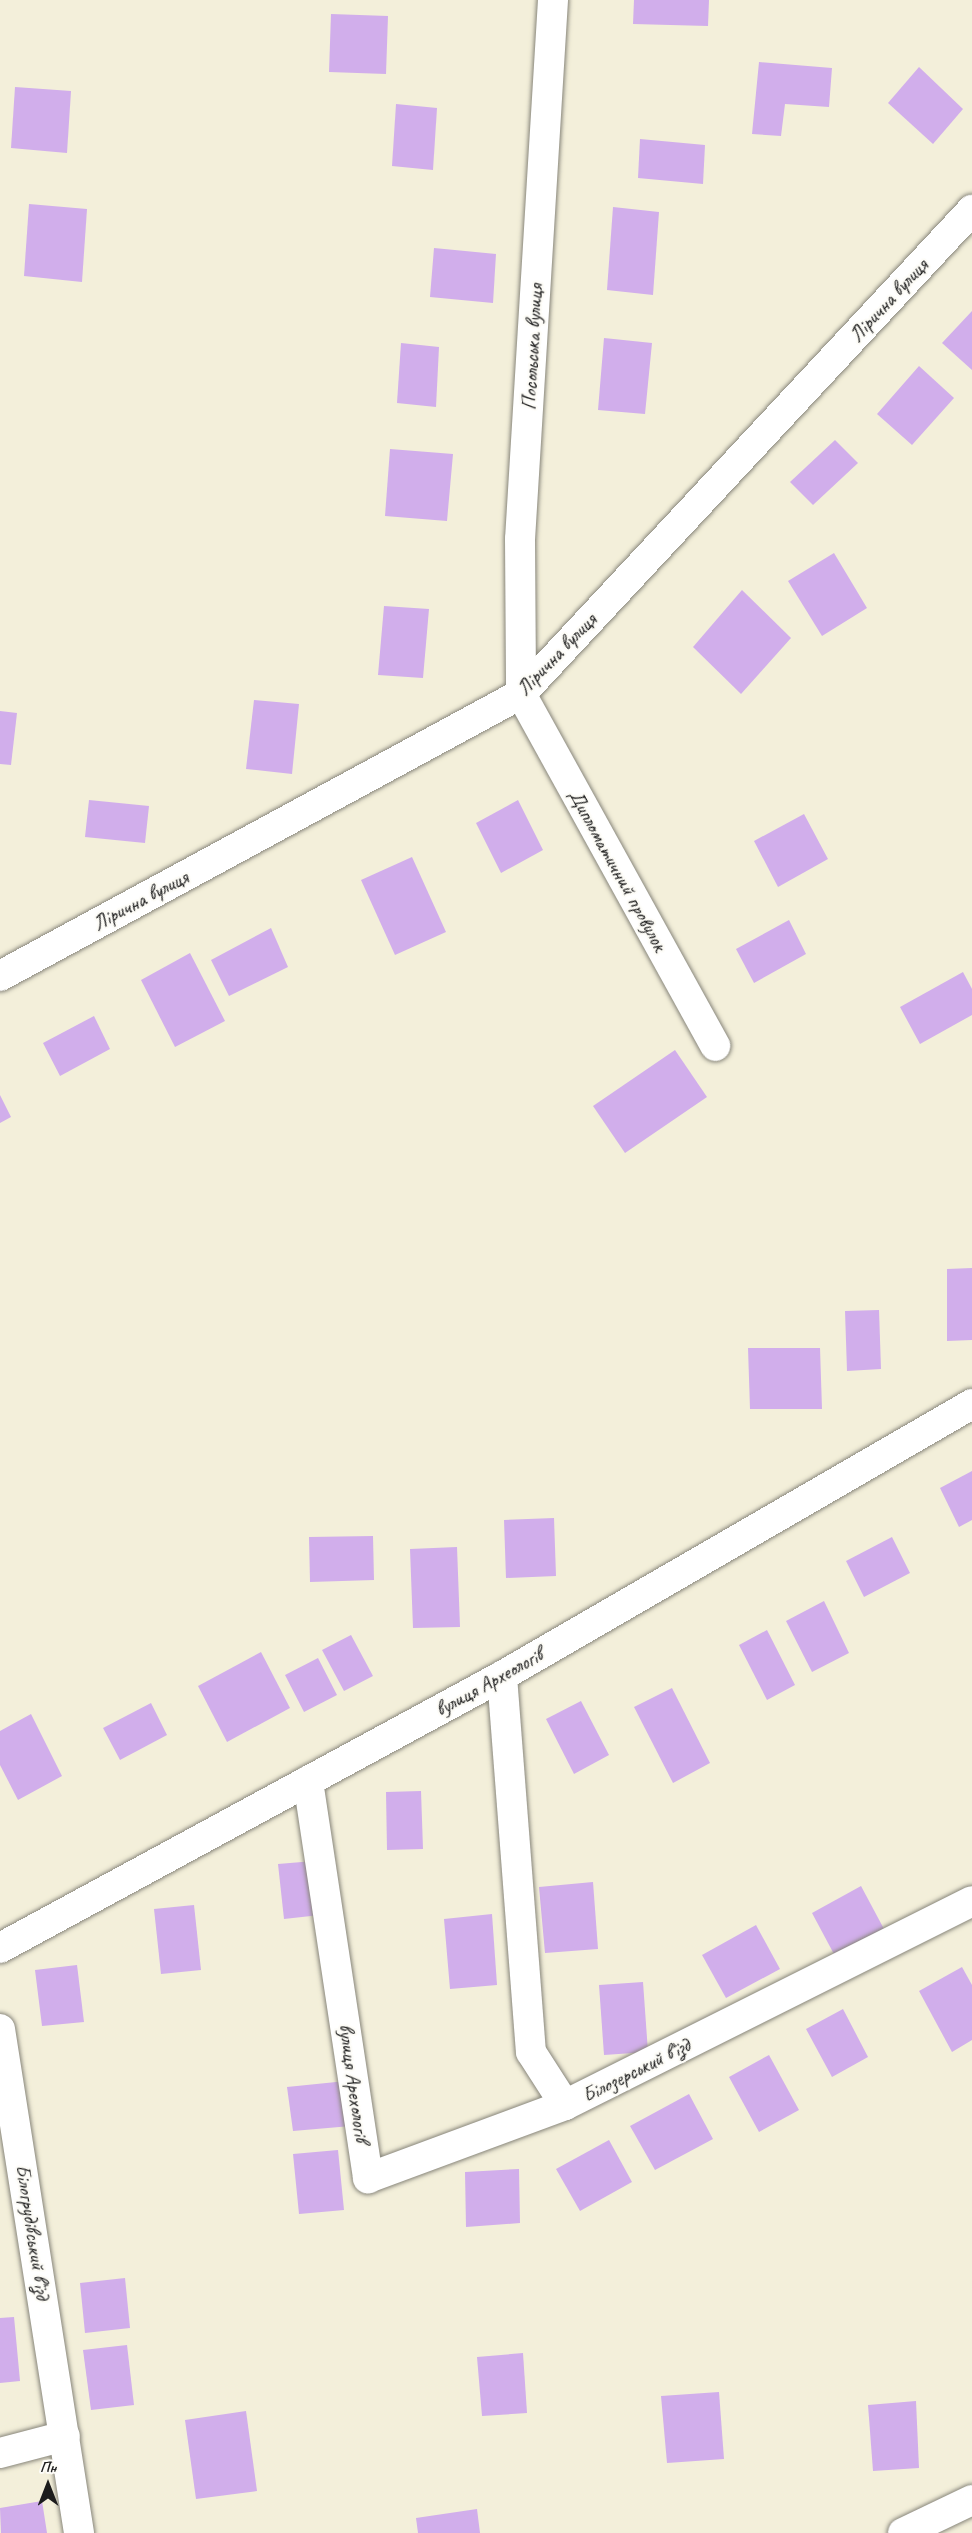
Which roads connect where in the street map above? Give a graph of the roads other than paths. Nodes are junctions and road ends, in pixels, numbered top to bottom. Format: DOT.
graph roads {
  1 [pos="553,0"];
  2 [pos="972,210"];
  3 [pos="521,694"];
  4 [pos="0,976"];
  5 [pos="715,1046"];
  6 [pos="972,1404"];
  7 [pos="502,1676"];
  8 [pos="308,1781"];
  9 [pos="972,1901"];
  10 [pos="0,1948"];
  11 [pos="0,2029"];
  12 [pos="565,2105"];
  13 [pos="65,2436"];
  14 [pos="0,2453"];
  15 [pos="972,2500"];
  16 [pos="79,2533"];
  17 [pos="903,2533"];
  1 -- 3 [label="street, Посольська вулиця"];
  2 -- 3 [label="street, Лірична вулиця"];
  3 -- 4 [label="street, Лірична вулиця"];
  3 -- 5 [label="street, Дипломатичний провулок"];
  6 -- 7 [label="street, вулиця Археологів"];
  7 -- 8 [label="street, вулиця Археологів"];
  7 -- 12 [label="street, Білозерський в'їзд"];
  8 -- 10 [label="street, вулиця Археологів"];
  8 -- 12 [label="street, вулиця Арехологів"];
  9 -- 12 [label="street, Білозерський в'їзд"];
  11 -- 13 [label="street, Білогрудівський в'їзд"];
  13 -- 14 [label="street"];
  13 -- 16 [label="street, Білогрудівський в'їзд"];
  15 -- 17 [label="street"];
}
